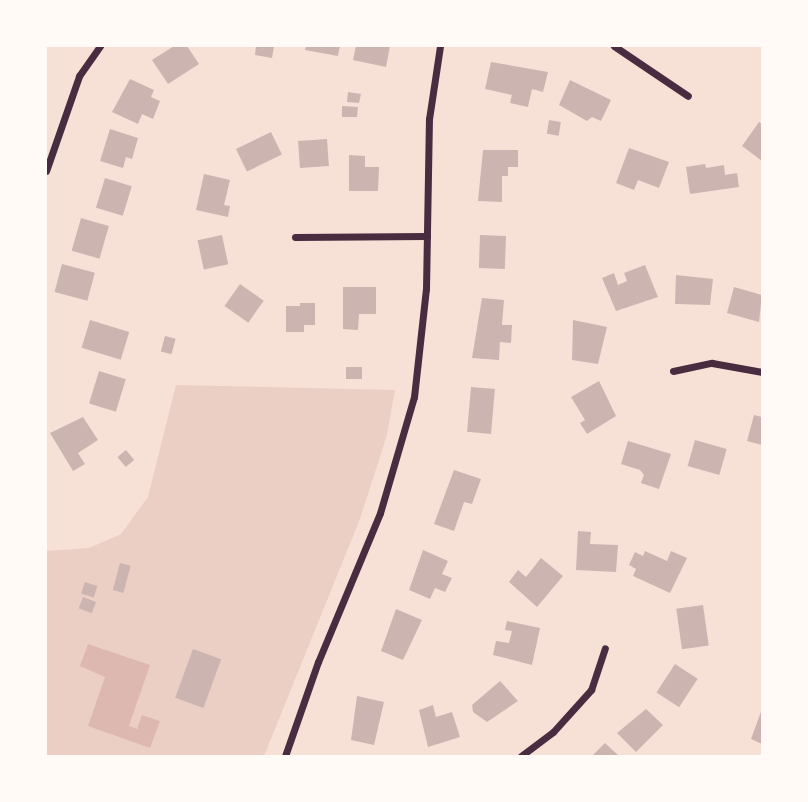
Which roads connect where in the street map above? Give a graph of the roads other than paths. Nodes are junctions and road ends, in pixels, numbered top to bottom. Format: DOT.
graph roads {
  1 [pos="100,46"];
  2 [pos="440,46"];
  3 [pos="614,46"];
  4 [pos="688,96"];
  5 [pos="46,171"];
  6 [pos="427,236"];
  7 [pos="295,237"];
  8 [pos="673,371"];
  9 [pos="762,373"];
  10 [pos="605,649"];
  11 [pos="285,757"];
  12 [pos="522,757"];
  1 -- 5 [label="street"];
  2 -- 6 [label="street"];
  3 -- 4 [label="street"];
  6 -- 7 [label="street"];
  6 -- 11 [label="street"];
  8 -- 9 [label="street"];
  10 -- 12 [label="street"];
}
